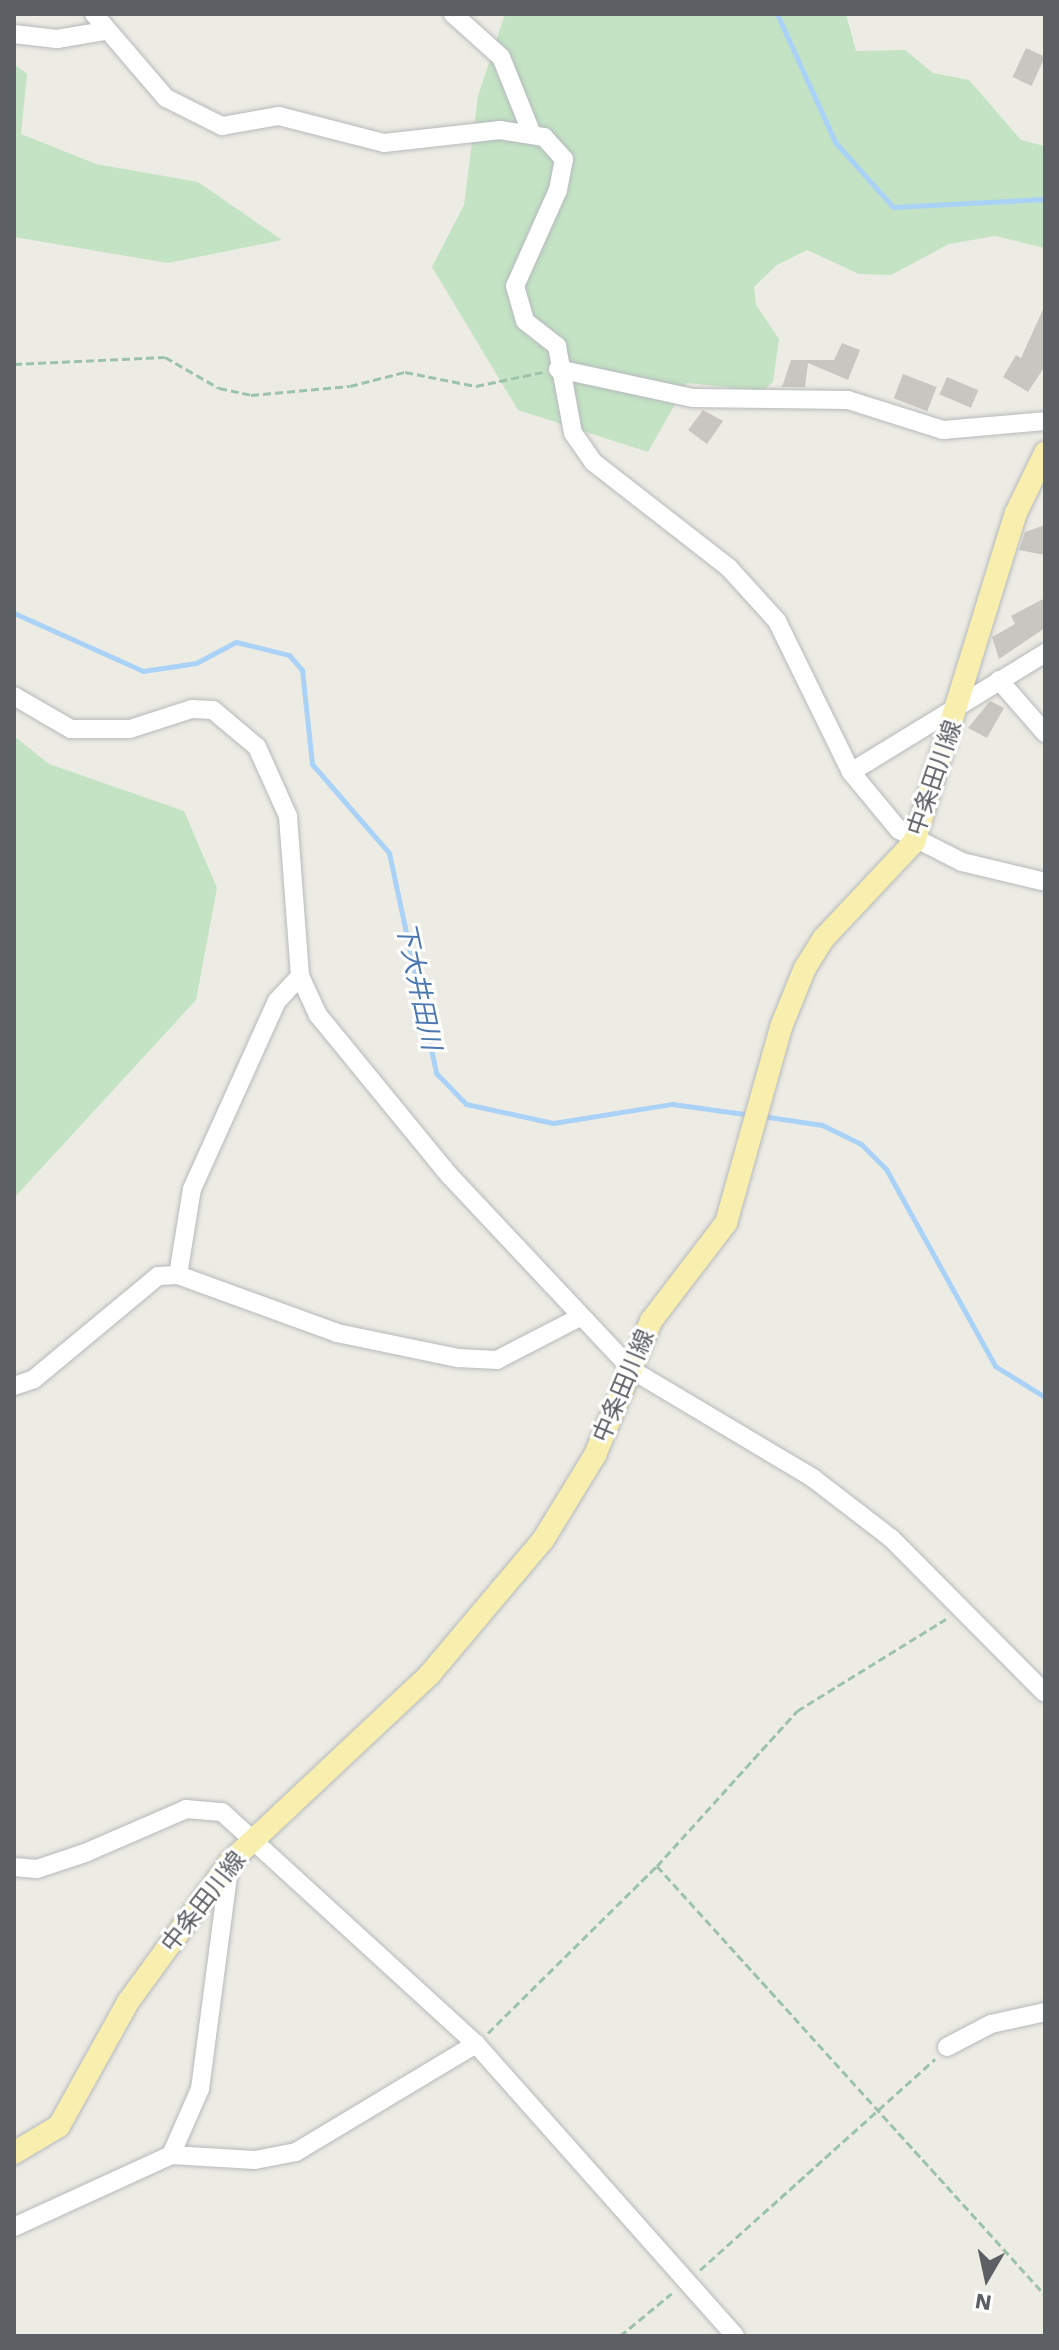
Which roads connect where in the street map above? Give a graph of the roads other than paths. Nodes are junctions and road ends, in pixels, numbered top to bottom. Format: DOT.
graph roads {
  1 [pos="94,14"];
  2 [pos="453,14"];
  3 [pos="105,31"];
  4 [pos="14,34"];
  5 [pos="532,134"];
  6 [pos="558,369"];
  7 [pos="1045,421"];
  8 [pos="1045,453"];
  9 [pos="1045,653"];
  10 [pos="999,680"];
  11 [pos="14,696"];
  12 [pos="960,702"];
  13 [pos="1045,733"];
  14 [pos="851,772"];
  15 [pos="914,842"];
  16 [pos="1045,882"];
  17 [pos="300,976"];
  18 [pos="178,1275"];
  19 [pos="578,1318"];
  20 [pos="632,1370"];
  21 [pos="14,1386"];
  22 [pos="1045,1693"];
  23 [pos="251,1842"];
  24 [pos="230,1862"];
  25 [pos="14,1867"];
  26 [pos="1045,2012"];
  27 [pos="476,2044"];
  28 [pos="947,2047"];
  29 [pos="14,2153"];
  30 [pos="171,2155"];
  31 [pos="14,2227"];
  32 [pos="735,2336"];
  1 -- 3 [label="street"];
  2 -- 5 [label="street"];
  3 -- 4 [label="street"];
  3 -- 5 [label="street"];
  5 -- 6 [label="street"];
  6 -- 7 [label="street"];
  6 -- 14 [label="street"];
  8 -- 12 [label="main road, 中条田川線"];
  9 -- 10 [label="street"];
  10 -- 12 [label="street"];
  10 -- 13 [label="street"];
  11 -- 17 [label="street"];
  12 -- 14 [label="street"];
  12 -- 15 [label="main road, 中条田川線"];
  14 -- 15 [label="street"];
  15 -- 16 [label="street"];
  15 -- 20 [label="main road, 中条田川線"];
  17 -- 18 [label="street"];
  17 -- 19 [label="street"];
  18 -- 19 [label="street"];
  18 -- 21 [label="street"];
  19 -- 20 [label="street"];
  20 -- 22 [label="street"];
  20 -- 23 [label="main road, 中条田川線"];
  23 -- 24 [label="main road, 中条田川線"];
  23 -- 25 [label="street"];
  23 -- 27 [label="street"];
  24 -- 29 [label="main road, 中条田川線"];
  24 -- 30 [label="street"];
  26 -- 28 [label="street"];
  27 -- 30 [label="street"];
  27 -- 32 [label="street"];
  30 -- 31 [label="street"];
}
